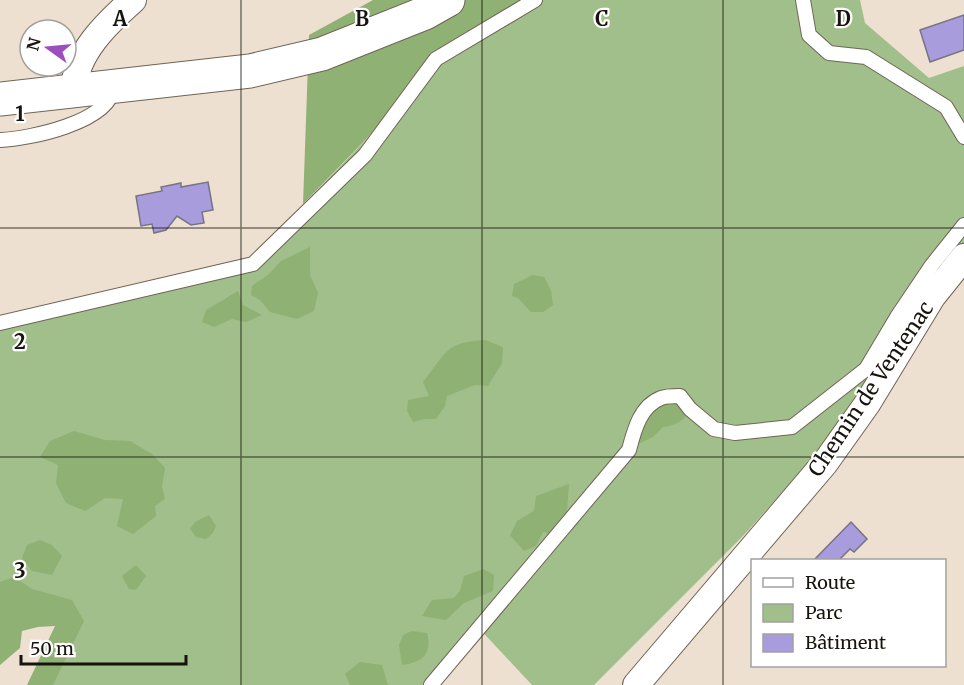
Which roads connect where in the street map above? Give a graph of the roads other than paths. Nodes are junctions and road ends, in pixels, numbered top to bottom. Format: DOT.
graph roads {
  1 [pos="133,0"];
  2 [pos="424,0"];
  3 [pos="448,0"];
  4 [pos="535,0"];
  5 [pos="803,0"];
  6 [pos="382,29"];
  7 [pos="113,86"];
  8 [pos="74,91"];
  9 [pos="0,99"];
  10 [pos="964,136"];
  11 [pos="0,140"];
  12 [pos="964,225"];
  13 [pos="964,257"];
  14 [pos="0,323"];
  15 [pos="430,685"];
  16 [pos="636,685"];
  1 -- 8 [label="street"];
  2 -- 6 [label="street"];
  3 -- 6 [label="street"];
  4 -- 14 [label="lane"];
  5 -- 10 [label="lane"];
  6 -- 7 [label="street"];
  7 -- 8 [label="street"];
  7 -- 11 [label="lane"];
  8 -- 9 [label="street"];
  12 -- 15 [label="lane"];
  13 -- 16 [label="street, Chemin de Ventenac"];
}
